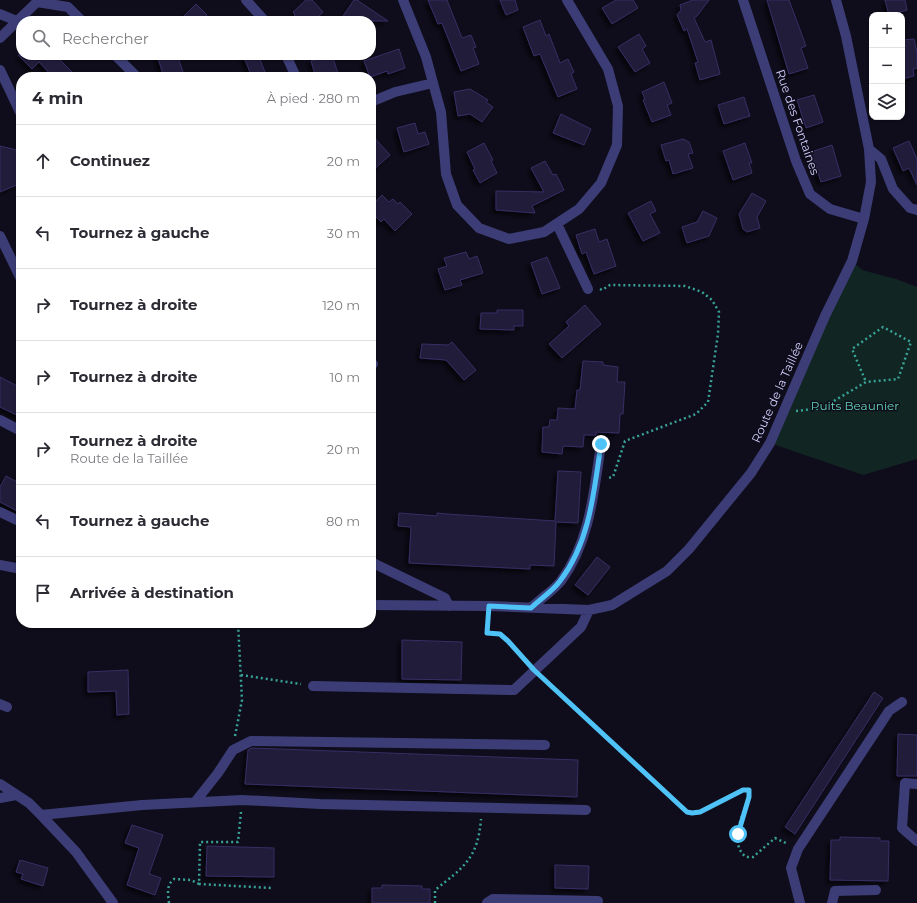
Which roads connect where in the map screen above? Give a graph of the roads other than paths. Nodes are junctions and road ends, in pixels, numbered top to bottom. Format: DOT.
graph roads {
  1 [pos="246,0"];
  2 [pos="403,0"];
  3 [pos="567,0"];
  4 [pos="743,0"];
  5 [pos="836,0"];
  6 [pos="0,14"];
  7 [pos="22,16"];
  8 [pos="77,16"];
  9 [pos="260,16"];
  10 [pos="16,21"];
  11 [pos="16,22"];
  12 [pos="0,38"];
  13 [pos="120,60"];
  14 [pos="288,60"];
  15 [pos="0,70"];
  16 [pos="132,72"];
  17 [pos="294,72"];
  18 [pos="433,83"];
  19 [pos="376,100"];
  20 [pos="16,104"];
  21 [pos="869,149"];
  22 [pos="917,210"];
  23 [pos="864,219"];
  24 [pos="557,224"];
  25 [pos="0,236"];
  26 [pos="16,269"];
  27 [pos="588,289"];
  28 [pos="0,420"];
  29 [pos="16,428"];
  30 [pos="601,444"];
  31 [pos="0,512"];
  32 [pos="16,520"];
  33 [pos="376,564"];
  34 [pos="0,565"];
  35 [pos="16,567"];
  36 [pos="376,605"];
  37 [pos="449,606"];
  38 [pos="531,608"];
  39 [pos="589,610"];
  40 [pos="313,686"];
  41 [pos="902,702"];
  42 [pos="545,745"];
  43 [pos="0,784"];
  44 [pos="917,784"];
  45 [pos="16,795"];
  46 [pos="0,798"];
  47 [pos="195,802"];
  48 [pos="586,810"];
  49 [pos="41,815"];
  50 [pos="917,841"];
  51 [pos="876,890"];
  52 [pos="598,900"];
  53 [pos="113,903"];
  54 [pos="487,903"];
  55 [pos="800,903"];
  56 [pos="832,903"];
  1 -- 9 [label="street"];
  2 -- 18 [label="street"];
  3 -- 24 [label="street"];
  4 -- 23 [label="street, Rue des Fontaines"];
  5 -- 21 [label="street, Route de la Taillée"];
  6 -- 10 [label="street"];
  7 -- 8 [label="street"];
  11 -- 12 [label="street"];
  13 -- 16 [label="street"];
  14 -- 17 [label="street"];
  15 -- 20 [label="street"];
  18 -- 19 [label="street"];
  18 -- 24 [label="street"];
  21 -- 22 [label="street"];
  21 -- 23 [label="street, Route de la Taillée"];
  23 -- 39 [label="street, Route de la Taillée"];
  24 -- 27 [label="street"];
  25 -- 26 [label="street"];
  28 -- 29 [label="street"];
  30 -- 38 [label="street"];
  31 -- 32 [label="street"];
  33 -- 37 [label="street"];
  34 -- 35 [label="street"];
  36 -- 37 [label="street, Route de la Taillée"];
  37 -- 38 [label="street, Route de la Taillée"];
  38 -- 39 [label="street, Route de la Taillée"];
  39 -- 40 [label="street"];
  41 -- 55 [label="street"];
  42 -- 47 [label="street"];
  43 -- 45 [label="street"];
  44 -- 50 [label="street"];
  45 -- 46 [label="street"];
  45 -- 49 [label="street"];
  47 -- 48 [label="street"];
  47 -- 49 [label="street"];
  49 -- 53 [label="street"];
  51 -- 56 [label="street"];
  52 -- 54 [label="street"];
}
